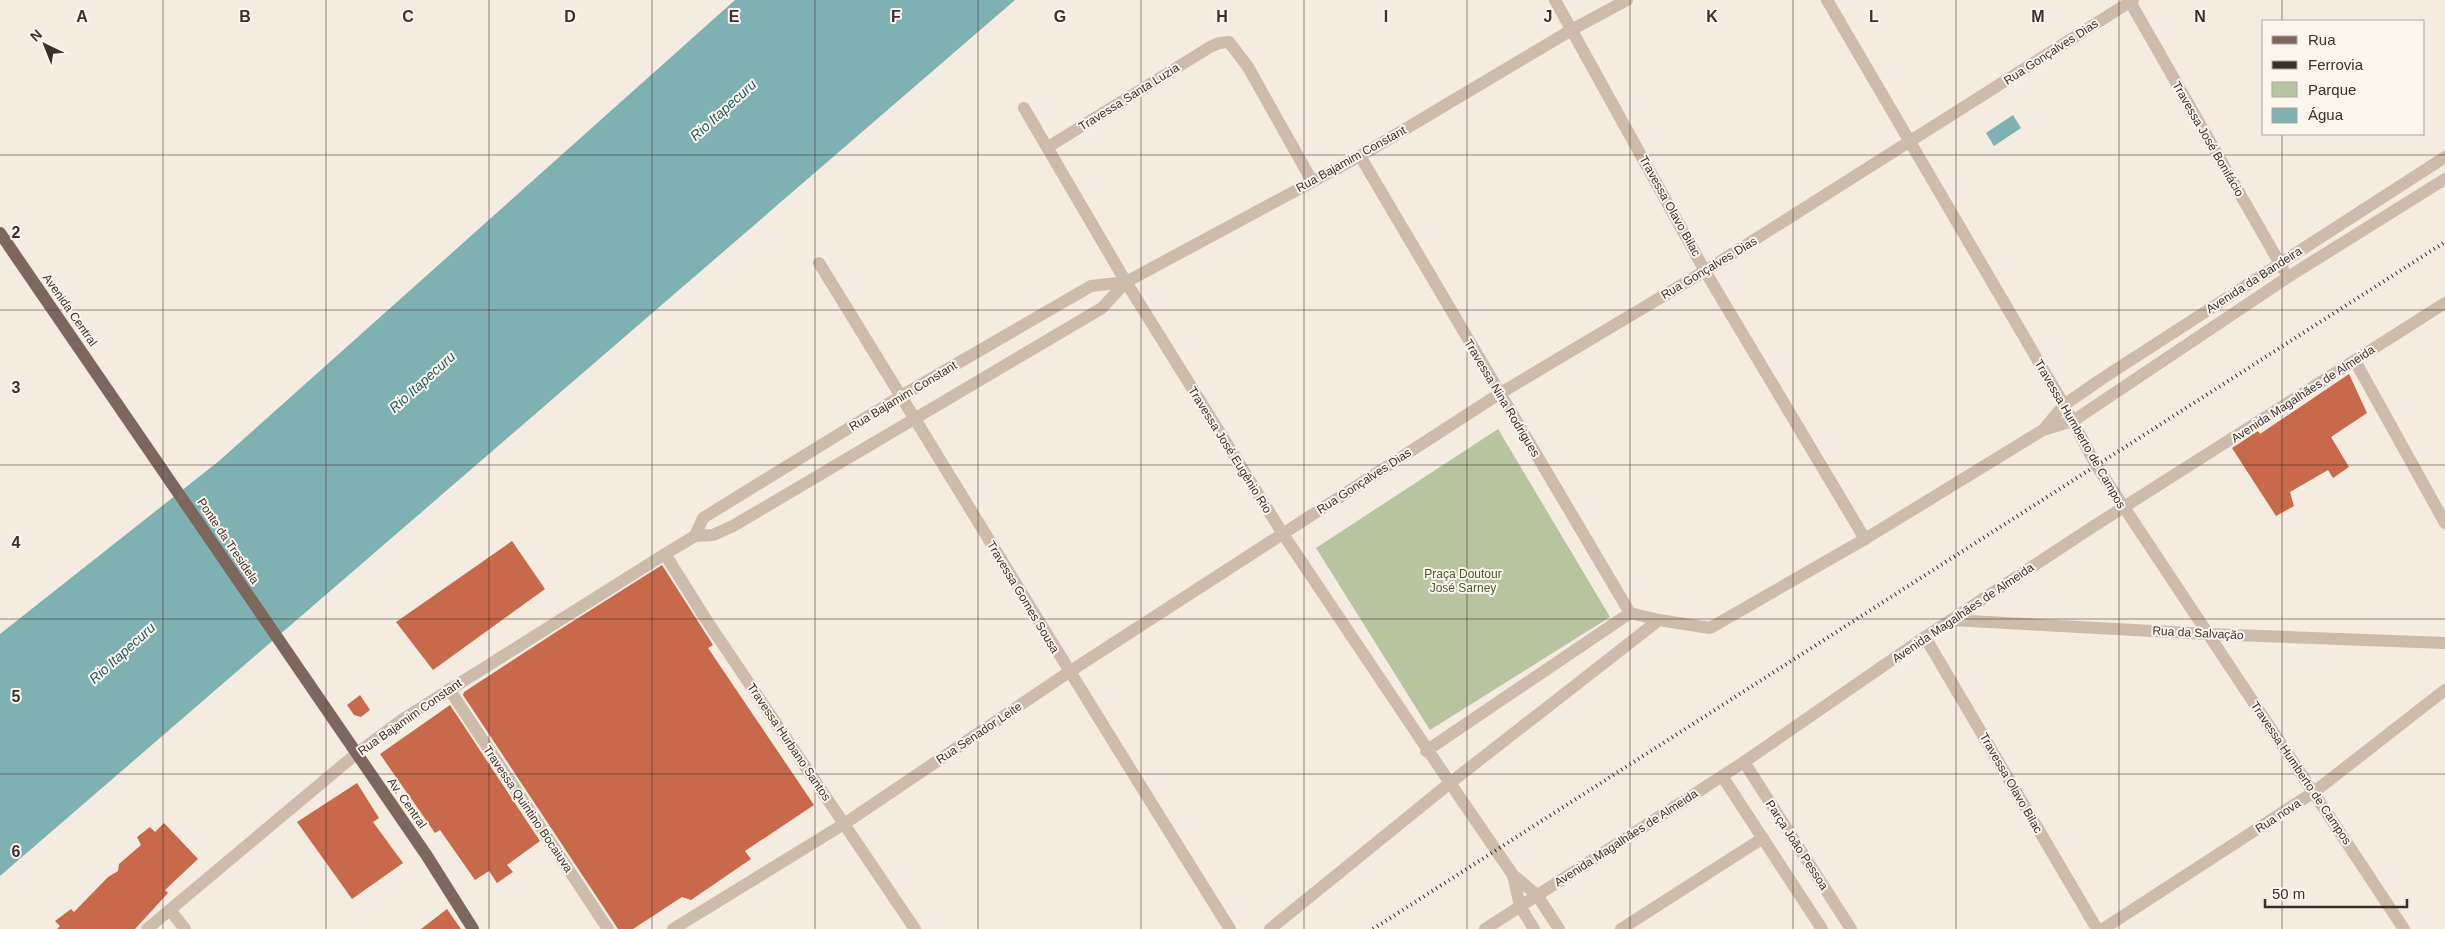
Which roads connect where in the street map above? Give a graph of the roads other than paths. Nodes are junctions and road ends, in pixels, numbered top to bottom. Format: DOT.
graph roads {
  1 [pos="1555,0"];
  2 [pos="1627,0"];
  3 [pos="1827,0"];
  4 [pos="2131,1"];
  5 [pos="1572,29"];
  6 [pos="1024,108"];
  7 [pos="1910,144"];
  8 [pos="1048,147"];
  9 [pos="1360,156"];
  10 [pos="2445,157"];
  11 [pos="2445,179"];
  12 [pos="1312,181"];
  13 [pos="0,233"];
  14 [pos="818,264"];
  15 [pos="2279,264"];
  16 [pos="1705,271"];
  17 [pos="2288,277"];
  18 [pos="1126,282"];
  19 [pos="2445,303"];
  20 [pos="2355,361"];
  21 [pos="1499,394"];
  22 [pos="901,396"];
  23 [pos="118,403"];
  24 [pos="2064,405"];
  25 [pos="916,418"];
  26 [pos="2073,421"];
  27 [pos="2043,430"];
  28 [pos="2122,508"];
  29 [pos="2445,523"];
  30 [pos="1283,534"];
  31 [pos="695,536"];
  32 [pos="1865,539"];
  33 [pos="665,554"];
  34 [pos="1630,613"];
  35 [pos="1659,620"];
  36 [pos="1951,620"];
  37 [pos="2208,634"];
  38 [pos="1925,637"];
  39 [pos="2445,643"];
  40 [pos="1069,672"];
  41 [pos="449,689"];
  42 [pos="2445,690"];
  43 [pos="316,694"];
  44 [pos="1426,751"];
  45 [pos="356,754"];
  46 [pos="1744,762"];
  47 [pos="1722,776"];
  48 [pos="1450,784"];
  49 [pos="2314,792"];
  50 [pos="844,824"];
  51 [pos="1763,838"];
  52 [pos="1513,875"];
  53 [pos="1537,895"];
  54 [pos="1520,906"];
  55 [pos="170,910"];
  56 [pos="147,929"];
  57 [pos="186,929"];
  58 [pos="473,929"];
  59 [pos="608,929"];
  60 [pos="673,929"];
  61 [pos="915,929"];
  62 [pos="1230,929"];
  63 [pos="1270,929"];
  64 [pos="1484,929"];
  65 [pos="1534,929"];
  66 [pos="1559,929"];
  67 [pos="1621,929"];
  68 [pos="1822,929"];
  69 [pos="1851,929"];
  70 [pos="2097,929"];
  71 [pos="2103,929"];
  72 [pos="2404,929"];
  1 -- 5 [label="street, Travessa Olavo Bilac"];
  2 -- 5 [label="street, Rua Bajamim Constant"];
  3 -- 7 [label="street, Travessa Humberto de Campos"];
  4 -- 7 [label="street, Rua Gonçalves Dias"];
  4 -- 15 [label="street, Travessa José Bonifácio"];
  5 -- 9 [label="street, Rua Bajamim Constant"];
  5 -- 16 [label="street, Travessa Olavo Bilac"];
  6 -- 8 [label="street, Travessa José Eugênio Rio"];
  7 -- 16 [label="street, Rua Gonçalves Dias"];
  7 -- 24 [label="street, Travessa Humberto de Campos"];
  8 -- 12 [label="street, Travessa Santa Luzia"];
  8 -- 18 [label="street, Travessa José Eugênio Rio"];
  9 -- 12 [label="street, Rua Bajamim Constant"];
  9 -- 21 [label="street, Travessa Nina Rodrigues"];
  10 -- 15 [label="street, Avenida da Bandeira"];
  11 -- 17 [label="street, Avenida da Bandeira"];
  12 -- 18 [label="street, Rua Bajamim Constant"];
  13 -- 23 [label="main road, Avenida Central"];
  14 -- 22 [label="street, Travessa Gomes Sousa"];
  15 -- 17 [label="street, Travessa José Bonifácio"];
  15 -- 24 [label="street, Avenida da Bandeira"];
  16 -- 21 [label="street, Rua Gonçalves Dias"];
  16 -- 32 [label="street, Travessa Olavo Bilac"];
  17 -- 26 [label="street, Avenida da Bandeira"];
  18 -- 22 [label="street, Rua Bajamim Constant"];
  18 -- 25 [label="street, Rua Bajamim Constant"];
  18 -- 30 [label="street, Travessa José Eugênio Rio"];
  19 -- 20 [label="street, Avenida Magalhães de Almeida"];
  20 -- 28 [label="street, Avenida Magalhães de Almeida"];
  20 -- 29 [label="street"];
  21 -- 30 [label="street, Rua Gonçalves Dias"];
  21 -- 34 [label="street, Travessa Nina Rodrigues"];
  22 -- 25 [label="street, Travessa Gomes Sousa"];
  22 -- 31 [label="street, Rua Bajamim Constant"];
  23 -- 43 [label="main road, Ponte da Tresidela"];
  24 -- 26 [label="street, Travessa Humberto de Campos"];
  24 -- 27 [label="street"];
  25 -- 31 [label="street, Rua Bajamim Constant"];
  25 -- 40 [label="street, Travessa Gomes Sousa"];
  26 -- 27 [label="street"];
  26 -- 28 [label="street, Travessa Humberto de Campos"];
  27 -- 32 [label="street"];
  28 -- 36 [label="street, Avenida Magalhães de Almeida"];
  28 -- 37 [label="street, Travessa Humberto de Campos"];
  30 -- 40 [label="street, Rua Senador Leite"];
  30 -- 44 [label="street, Travessa José Eugênio Rio"];
  31 -- 33 [label="street, Rua Bajamim Constant"];
  32 -- 35 [label="street"];
  33 -- 41 [label="street, Rua Bajamim Constant"];
  33 -- 50 [label="street, Travessa Hurbano Santos"];
  34 -- 35 [label="street"];
  34 -- 44 [label="street"];
  35 -- 48 [label="street"];
  36 -- 37 [label="street, Rua da Salvação"];
  36 -- 38 [label="street, Avenida Magalhães de Almeida"];
  37 -- 39 [label="street, Rua da Salvação"];
  37 -- 49 [label="street, Travessa Humberto de Campos"];
  38 -- 46 [label="street, Avenida Magalhães de Almeida"];
  38 -- 70 [label="street, Travessa Olavo Bilac"];
  40 -- 50 [label="street, Rua Senador Leite"];
  40 -- 62 [label="street, Travessa Gomes Sousa"];
  41 -- 45 [label="street, Rua Bajamim Constant"];
  41 -- 59 [label="street, Travessa Quintino Bocaiuva"];
  42 -- 49 [label="street, Rua nova"];
  43 -- 45 [label="main road, Av. Central"];
  44 -- 48 [label="street, Travessa José Eugênio Rio"];
  45 -- 55 [label="street, Rua Bajamim Constant"];
  45 -- 58 [label="main road, Av. Central"];
  46 -- 47 [label="street, Avenida Magalhães de Almeida"];
  46 -- 69 [label="street, Parça João Pessoa"];
  47 -- 51 [label="street, Parça João Pessoa"];
  47 -- 53 [label="street, Avenida Magalhães de Almeida"];
  48 -- 52 [label="street, Travessa José Eugênio Rio"];
  48 -- 63 [label="street"];
  49 -- 71 [label="street, Rua nova"];
  49 -- 72 [label="street, Travessa Humberto de Campos"];
  50 -- 60 [label="street, Rua Senador Leite"];
  50 -- 61 [label="street, Travessa Hurbano Santos"];
  51 -- 67 [label="street"];
  51 -- 68 [label="street, Parça João Pessoa"];
  52 -- 53 [label="street"];
  52 -- 54 [label="street"];
  53 -- 54 [label="street, Avenida Magalhães de Almeida"];
  53 -- 66 [label="street"];
  54 -- 64 [label="street, Avenida Magalhães de Almeida"];
  54 -- 65 [label="street"];
  55 -- 56 [label="street, Rua Bajamim Constant"];
  55 -- 57 [label="street"];
}
